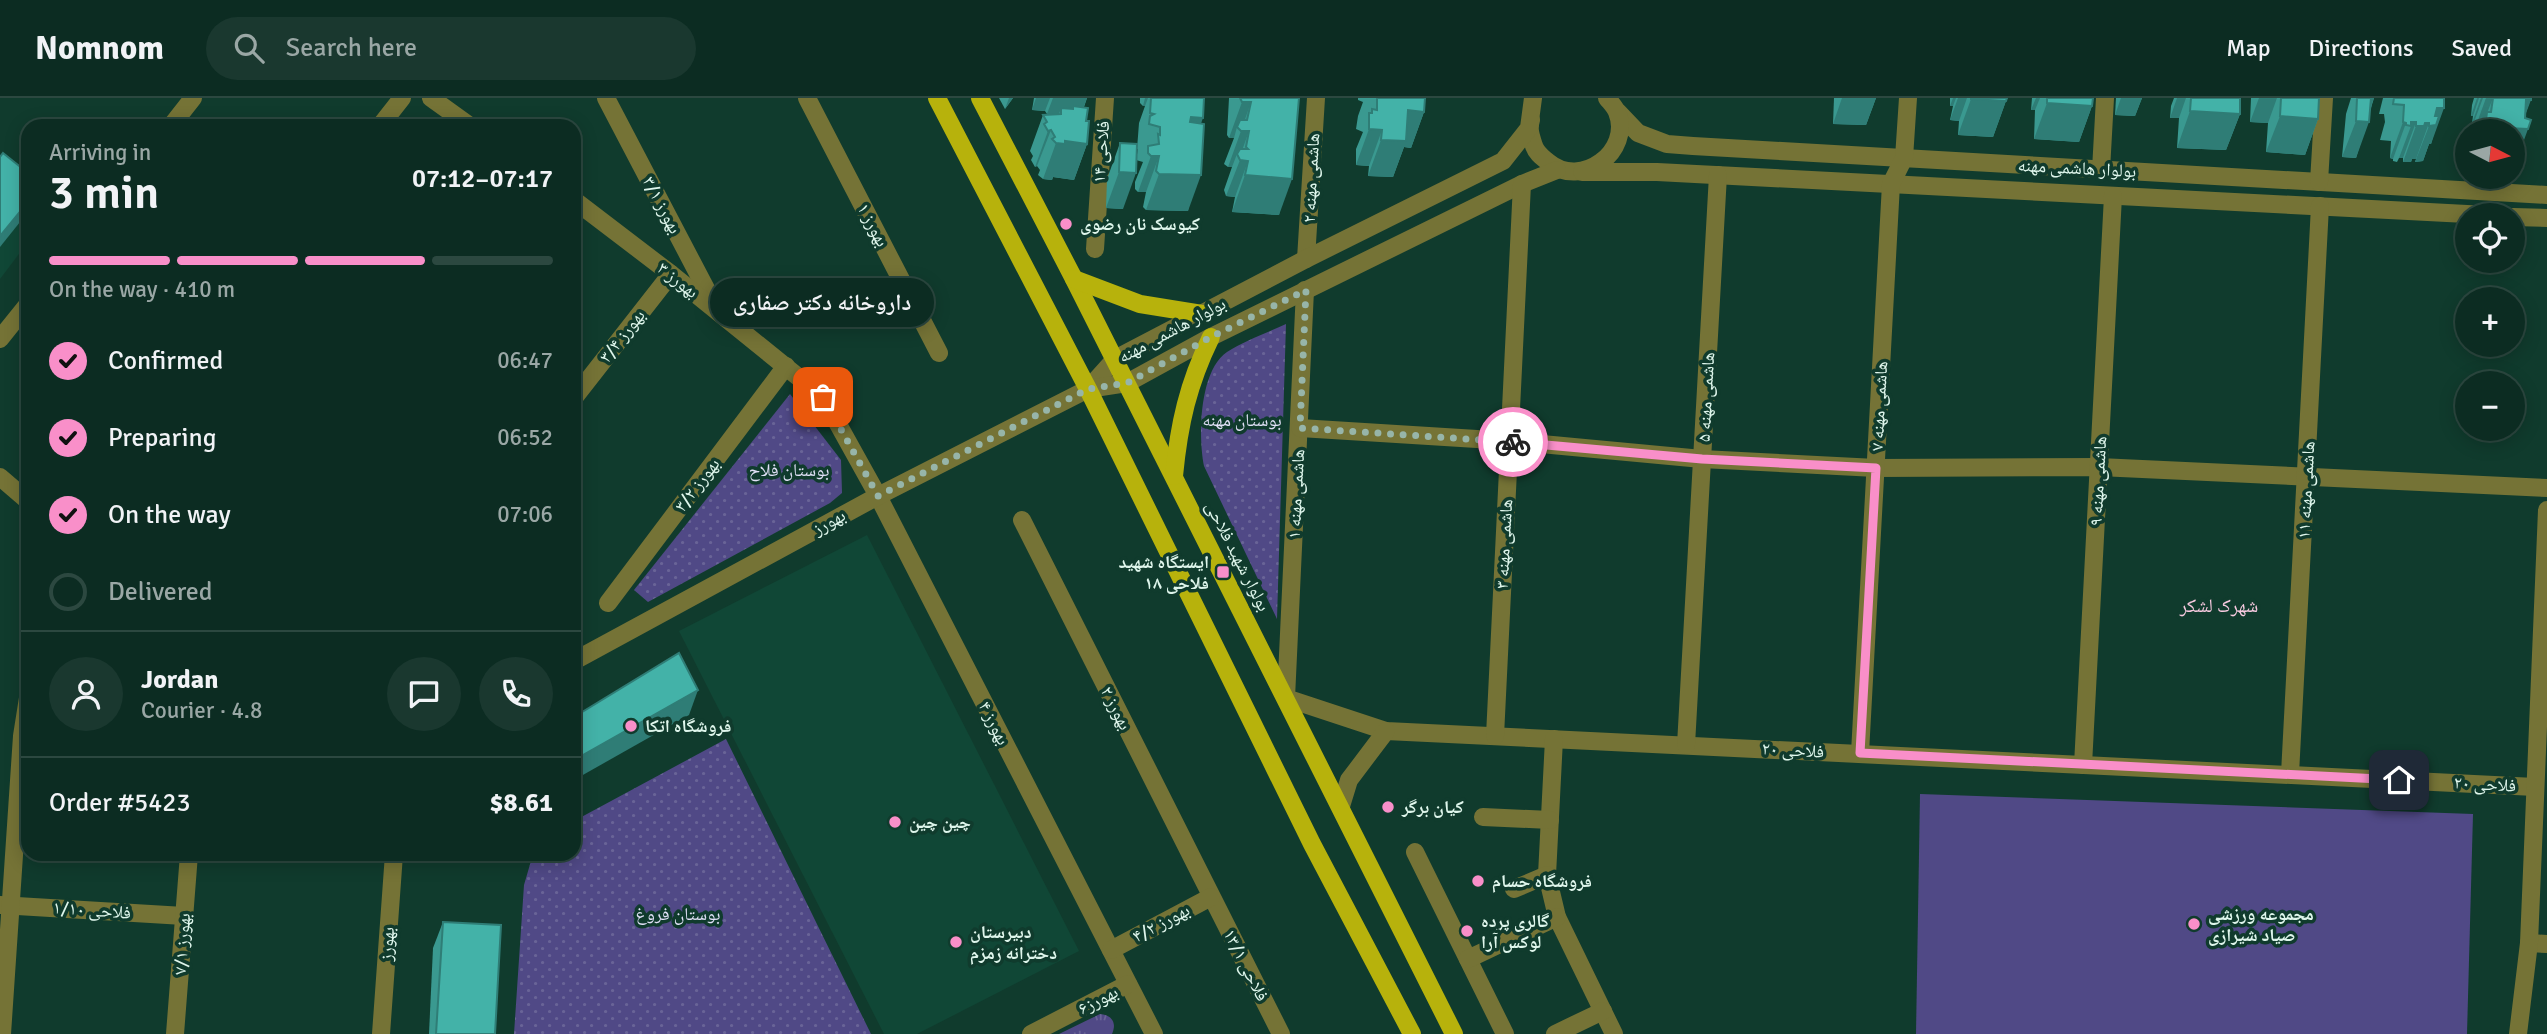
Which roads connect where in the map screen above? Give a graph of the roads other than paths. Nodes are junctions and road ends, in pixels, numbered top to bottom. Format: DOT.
graph roads {
  1 [pos="193,98"];
  2 [pos="402,98"];
  3 [pos="432,98"];
  4 [pos="606,98"];
  5 [pos="807,98"];
  6 [pos="937,98"];
  7 [pos="980,98"];
  8 [pos="1105,98"];
  9 [pos="1316,98"];
  10 [pos="1533,98"];
  11 [pos="1542,98"];
  12 [pos="1908,98"];
  13 [pos="2105,98"];
  14 [pos="2324,98"];
  15 [pos="1613,105"];
  16 [pos="176,119"];
  17 [pos="386,119"];
  18 [pos="460,119"];
  19 [pos="1529,128"];
  20 [pos="1904,158"];
  21 [pos="1557,170"];
  22 [pos="2101,170"];
  23 [pos="1582,173"];
  24 [pos="1718,175"];
  25 [pos="2319,182"];
  26 [pos="1522,184"];
  27 [pos="1891,184"];
  28 [pos="2547,195"];
  29 [pos="2113,196"];
  30 [pos="2320,206"];
  31 [pos="581,210"];
  32 [pos="2455,213"];
  33 [pos="2525,217"];
  34 [pos="2547,218"];
  35 [pos="1095,249"];
  36 [pos="1306,259"];
  37 [pos="671,274"];
  38 [pos="1074,279"];
  39 [pos="1306,290"];
  40 [pos="718,312"];
  41 [pos="21,313"];
  42 [pos="1202,314"];
  43 [pos="1211,337"];
  44 [pos="0,339"];
  45 [pos="939,353"];
  46 [pos="1115,359"];
  47 [pos="786,366"];
  48 [pos="1127,383"];
  49 [pos="581,389"];
  50 [pos="1088,389"];
  51 [pos="1300,428"];
  52 [pos="1509,441"];
  53 [pos="1702,459"];
  54 [pos="2099,467"];
  55 [pos="1876,468"];
  56 [pos="1174,476"];
  57 [pos="0,477"];
  58 [pos="2306,477"];
  59 [pos="2547,488"];
  60 [pos="21,494"];
  61 [pos="878,496"];
  62 [pos="2547,510"];
  63 [pos="1022,520"];
  64 [pos="2546,534"];
  65 [pos="608,603"];
  66 [pos="581,657"];
  67 [pos="1286,698"];
  68 [pos="1386,731"];
  69 [pos="1495,736"];
  70 [pos="1554,739"];
  71 [pos="1686,745"];
  72 [pos="21,746"];
  73 [pos="1860,753"];
  74 [pos="2083,765"];
  75 [pos="2290,774"];
  76 [pos="2535,787"];
  77 [pos="1341,806"];
  78 [pos="1483,817"];
  79 [pos="1550,820"];
  80 [pos="1415,852"];
  81 [pos="188,861"];
  82 [pos="393,861"];
  83 [pos="1547,875"];
  84 [pos="1514,889"];
  85 [pos="1211,897"];
  86 [pos="5,905"];
  87 [pos="184,916"];
  88 [pos="1557,918"];
  89 [pos="2538,944"];
  90 [pos="1111,950"];
  91 [pos="1468,959"];
  92 [pos="1128,984"];
  93 [pos="1603,1012"];
  94 [pos="1580,1029"];
  95 [pos="1149,1032"];
  96 [pos="2,1034"];
  97 [pos="175,1034"];
  98 [pos="381,1034"];
  99 [pos="1031,1034"];
  100 [pos="1280,1034"];
  101 [pos="1412,1034"];
  102 [pos="1454,1034"];
  103 [pos="1505,1034"];
  104 [pos="1555,1034"];
  105 [pos="1614,1034"];
  106 [pos="2518,1034"];
  1 -- 16 [label="street"];
  2 -- 17 [label="street"];
  3 -- 18 [label="street"];
  4 -- 40 [label="street, بهورز ۳/۱"];
  5 -- 45 [label="street, بهورز ۱"];
  6 -- 50 [label="main road"];
  7 -- 38 [label="main road, بولوار شهید فلاحی"];
  8 -- 35 [label="street, فلاحی ۱۴"];
  9 -- 36 [label="street, هاشمی مهنه ۲"];
  10 -- 19 [label="street"];
  11 -- 19 [label="street, بولوار هاشمی مهنه"];
  12 -- 20 [label="street"];
  13 -- 22 [label="street"];
  14 -- 25 [label="street"];
  15 -- 20 [label="street, بولوار هاشمی مهنه"];
  15 -- 23 [label="street"];
  19 -- 21 [label="street"];
  19 -- 36 [label="street, بولوار هاشمی مهنه"];
  20 -- 22 [label="street, بولوار هاشمی مهنه"];
  20 -- 27 [label="street"];
  21 -- 23 [label="street, بولوار هاشمی مهنه"];
  21 -- 26 [label="street, بولوار هاشمی مهنه"];
  22 -- 25 [label="street, بولوار هاشمی مهنه"];
  23 -- 24 [label="street, بولوار هاشمی مهنه"];
  24 -- 27 [label="street, بولوار هاشمی مهنه"];
  24 -- 53 [label="street, هاشمی مهنه ۵"];
  25 -- 28 [label="street, بولوار هاشمی مهنه"];
  26 -- 39 [label="street, بولوار هاشمی مهنه"];
  26 -- 52 [label="street, هاشمی مهنه ۳"];
  27 -- 29 [label="street, بولوار هاشمی مهنه"];
  27 -- 55 [label="street, هاشمی مهنه ۷"];
  29 -- 30 [label="street, بولوار هاشمی مهنه"];
  29 -- 54 [label="street, هاشمی مهنه ۹"];
  30 -- 32 [label="street, بولوار هاشمی مهنه"];
  30 -- 58 [label="street, هاشمی مهنه ۱۱"];
  31 -- 37 [label="street, بهورز ۳"];
  33 -- 34 [label="street"];
  36 -- 42 [label="street, بولوار هاشمی مهنه"];
  37 -- 40 [label="street, بهورز ۳"];
  37 -- 49 [label="street, بهورز ۳/۴"];
  38 -- 42 [label="main road"];
  38 -- 46 [label="main road, بولوار شهید فلاحی"];
  39 -- 43 [label="street, بولوار هاشمی مهنه"];
  39 -- 51 [label="street, هاشمی مهنه ۱"];
  40 -- 47 [label="street, بهورز ۳"];
  41 -- 44 [label="street"];
  42 -- 46 [label="street, بولوار هاشمی مهنه"];
  43 -- 48 [label="street, بولوار هاشمی مهنه"];
  43 -- 56 [label="main road"];
  46 -- 48 [label="main road, بولوار شهید فلاحی"];
  46 -- 50 [label="street, بولوار هاشمی مهنه"];
  47 -- 61 [label="street, بهورز ۳"];
  47 -- 65 [label="street, بهورز ۳/۲"];
  48 -- 50 [label="street, بولوار هاشمی مهنه"];
  48 -- 56 [label="main road, بولوار شهید فلاحی"];
  50 -- 61 [label="street, بهورز"];
  50 -- 101 [label="main road"];
  51 -- 52 [label="street"];
  51 -- 67 [label="street, هاشمی مهنه ۱"];
  52 -- 53 [label="street"];
  52 -- 69 [label="street, هاشمی مهنه ۳"];
  53 -- 55 [label="street"];
  53 -- 71 [label="street, هاشمی مهنه ۵"];
  54 -- 55 [label="street"];
  54 -- 58 [label="street"];
  54 -- 74 [label="street, هاشمی مهنه ۹"];
  55 -- 73 [label="street, هاشمی مهنه ۷"];
  56 -- 67 [label="main road, بولوار شهید فلاحی"];
  57 -- 60 [label="street"];
  58 -- 59 [label="street"];
  58 -- 75 [label="street, هاشمی مهنه ۱۱"];
  61 -- 66 [label="street, بهورز"];
  61 -- 90 [label="street, بهورز ۴"];
  62 -- 64 [label="street"];
  63 -- 85 [label="street, بهورز ۲"];
  64 -- 76 [label="street"];
  67 -- 68 [label="street, فلاحی ۲۰"];
  67 -- 77 [label="main road, بولوار شهید فلاحی"];
  68 -- 69 [label="street, فلاحی ۲۰"];
  68 -- 77 [label="street"];
  69 -- 70 [label="street, فلاحی ۲۰"];
  70 -- 71 [label="street, فلاحی ۲۰"];
  70 -- 79 [label="street"];
  71 -- 73 [label="street, فلاحی ۲۰"];
  72 -- 86 [label="street"];
  73 -- 74 [label="street, فلاحی ۲۰"];
  74 -- 75 [label="street, فلاحی ۲۰"];
  75 -- 76 [label="street, فلاحی ۲۰"];
  76 -- 89 [label="street"];
  77 -- 102 [label="main road, بولوار شهید فلاحی"];
  78 -- 79 [label="street"];
  79 -- 83 [label="street"];
  80 -- 91 [label="street"];
  81 -- 87 [label="street, بهورز ۷/۱"];
  82 -- 98 [label="street, بهورز"];
  83 -- 84 [label="street"];
  83 -- 88 [label="street"];
  85 -- 90 [label="street, بهورز ۴/۲"];
  85 -- 100 [label="street, فلاحی ۱۳/۱"];
  86 -- 87 [label="street, فلاحی ۱/۱۰"];
  86 -- 96 [label="street"];
  87 -- 97 [label="street, بهورز ۷/۱"];
  88 -- 91 [label="street"];
  88 -- 93 [label="street"];
  89 -- 106 [label="street"];
  90 -- 92 [label="street, بهورز ۴"];
  91 -- 103 [label="street"];
  92 -- 95 [label="street, بهورز ۴"];
  92 -- 99 [label="street, بهورز۶"];
  93 -- 94 [label="street"];
  93 -- 105 [label="street"];
  94 -- 104 [label="street"];
}
